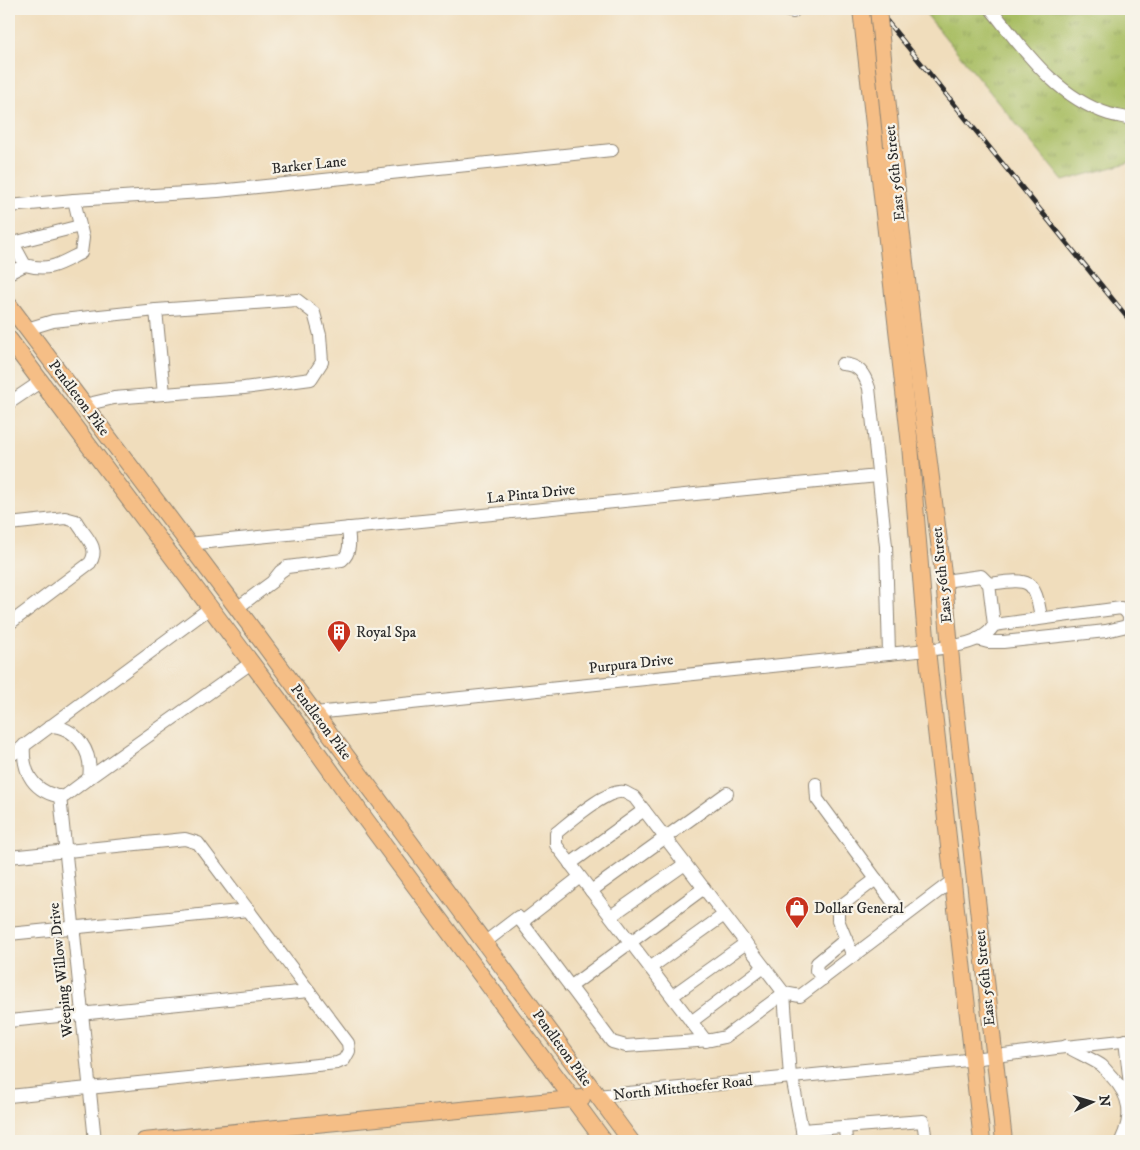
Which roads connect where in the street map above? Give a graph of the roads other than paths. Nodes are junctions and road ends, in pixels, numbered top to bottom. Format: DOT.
graph roads {
  1 [pos="861,9"];
  2 [pos="878,9"];
  3 [pos="991,9"];
  4 [pos="1131,119"];
  5 [pos="612,150"];
  6 [pos="74,200"];
  7 [pos="9,206"];
  8 [pos="80,226"];
  9 [pos="11,243"];
  10 [pos="25,265"];
  11 [pos="9,273"];
  12 [pos="9,305"];
  13 [pos="156,310"];
  14 [pos="27,329"];
  15 [pos="9,339"];
  16 [pos="842,364"];
  17 [pos="40,382"];
  18 [pos="164,394"];
  19 [pos="9,403"];
  20 [pos="84,405"];
  21 [pos="878,476"];
  22 [pos="9,524"];
  23 [pos="348,528"];
  24 [pos="188,544"];
  25 [pos="944,581"];
  26 [pos="989,584"];
  27 [pos="210,608"];
  28 [pos="237,608"];
  29 [pos="1041,618"];
  30 [pos="9,624"];
  31 [pos="994,624"];
  32 [pos="977,639"];
  33 [pos="950,647"];
  34 [pos="926,650"];
  35 [pos="889,654"];
  36 [pos="251,662"];
  37 [pos="315,714"];
  38 [pos="50,726"];
  39 [pos="24,745"];
  40 [pos="9,757"];
  41 [pos="89,778"];
  42 [pos="816,784"];
  43 [pos="727,793"];
  44 [pos="60,796"];
  45 [pos="644,810"];
  46 [pos="666,838"];
  47 [pos="66,852"];
  48 [pos="9,858"];
  49 [pos="570,864"];
  50 [pos="685,864"];
  51 [pos="580,877"];
  52 [pos="876,879"];
  53 [pos="952,881"];
  54 [pos="704,888"];
  55 [pos="591,891"];
  56 [pos="249,910"];
  57 [pos="611,916"];
  58 [pos="724,916"];
  59 [pos="904,917"];
  60 [pos="522,922"];
  61 [pos="73,927"];
  62 [pos="9,934"];
  63 [pos="846,939"];
  64 [pos="484,942"];
  65 [pos="630,942"];
  66 [pos="746,943"];
  67 [pos="853,956"];
  68 [pos="764,967"];
  69 [pos="650,968"];
  70 [pos="823,979"];
  71 [pos="570,986"];
  72 [pos="309,991"];
  73 [pos="784,993"];
  74 [pos="672,996"];
  75 [pos="82,1013"];
  76 [pos="9,1021"];
  77 [pos="692,1022"];
  78 [pos="1128,1040"];
  79 [pos="706,1041"];
  80 [pos="1066,1046"];
  81 [pos="994,1057"];
  82 [pos="972,1059"];
  83 [pos="791,1077"];
  84 [pos="90,1088"];
  85 [pos="9,1096"];
  86 [pos="597,1096"];
  87 [pos="573,1099"];
  88 [pos="1128,1100"];
  89 [pos="802,1135"];
  90 [pos="843,1136"];
  91 [pos="95,1141"];
  92 [pos="144,1141"];
  93 [pos="604,1141"];
  94 [pos="632,1141"];
  95 [pos="815,1141"];
  96 [pos="820,1141"];
  97 [pos="926,1141"];
  98 [pos="982,1141"];
  99 [pos="1004,1141"];
  100 [pos="1121,1141"];
  1 -- 34 [label="main road, East 56th Street"];
  2 -- 25 [label="main road, East 56th Street, bridge"];
  3 -- 4 [label="street"];
  5 -- 6 [label="street, Barker Lane"];
  6 -- 7 [label="street, Barker Lane"];
  6 -- 8 [label="street"];
  8 -- 9 [label="street"];
  8 -- 10 [label="street"];
  9 -- 10 [label="street"];
  10 -- 11 [label="street"];
  12 -- 14 [label="main road, Pendleton Pike"];
  13 -- 14 [label="street"];
  13 -- 18 [label="street"];
  13 -- 18 [label="street"];
  14 -- 20 [label="main road, Pendleton Pike"];
  15 -- 17 [label="main road, Pendleton Pike"];
  16 -- 21 [label="street"];
  17 -- 19 [label="street"];
  17 -- 27 [label="main road, Pendleton Pike"];
  18 -- 20 [label="street"];
  20 -- 24 [label="main road, Pendleton Pike"];
  21 -- 23 [label="street, La Pinta Drive"];
  21 -- 35 [label="street"];
  22 -- 30 [label="street"];
  23 -- 24 [label="street, La Pinta Drive"];
  23 -- 28 [label="street"];
  24 -- 28 [label="main road, Pendleton Pike"];
  25 -- 26 [label="street"];
  25 -- 33 [label="main road, East 56th Street"];
  26 -- 29 [label="street"];
  26 -- 31 [label="street"];
  27 -- 36 [label="main road, Pendleton Pike"];
  27 -- 38 [label="street"];
  28 -- 37 [label="main road, Pendleton Pike"];
  29 -- 31 [label="street"];
  29 -- 32 [label="street"];
  31 -- 32 [label="street"];
  32 -- 33 [label="street, Purpura Drive"];
  33 -- 34 [label="street, Purpura Drive"];
  33 -- 81 [label="main road, East 56th Street"];
  34 -- 35 [label="street, Purpura Drive"];
  34 -- 53 [label="main road, East 56th Street"];
  35 -- 37 [label="street, Purpura Drive"];
  36 -- 41 [label="street"];
  36 -- 87 [label="main road, Pendleton Pike"];
  37 -- 64 [label="main road, Pendleton Pike"];
  38 -- 39 [label="street"];
  38 -- 41 [label="street"];
  39 -- 40 [label="street"];
  39 -- 44 [label="street"];
  41 -- 44 [label="street"];
  42 -- 52 [label="street"];
  43 -- 46 [label="street"];
  44 -- 47 [label="street, Weeping Willow Drive"];
  45 -- 46 [label="street"];
  45 -- 49 [label="street"];
  45 -- 49 [label="street"];
  46 -- 50 [label="street"];
  46 -- 55 [label="street"];
  47 -- 48 [label="street"];
  47 -- 56 [label="street"];
  47 -- 61 [label="street, Weeping Willow Drive"];
  49 -- 51 [label="street"];
  50 -- 54 [label="street"];
  50 -- 57 [label="street"];
  51 -- 55 [label="street"];
  51 -- 60 [label="street"];
  52 -- 59 [label="street"];
  52 -- 63 [label="street"];
  53 -- 59 [label="street"];
  53 -- 82 [label="main road, East 56th Street"];
  54 -- 58 [label="street"];
  54 -- 65 [label="street"];
  55 -- 57 [label="street"];
  56 -- 61 [label="street"];
  56 -- 72 [label="street"];
  57 -- 65 [label="street"];
  58 -- 66 [label="street"];
  58 -- 69 [label="street"];
  59 -- 67 [label="street"];
  60 -- 64 [label="street"];
  60 -- 71 [label="street"];
  61 -- 62 [label="street"];
  61 -- 75 [label="street, Weeping Willow Drive"];
  63 -- 67 [label="street"];
  63 -- 70 [label="street"];
  64 -- 86 [label="main road, Pendleton Pike"];
  65 -- 69 [label="street"];
  65 -- 71 [label="street"];
  66 -- 68 [label="street"];
  66 -- 74 [label="street"];
  67 -- 70 [label="street"];
  68 -- 73 [label="street"];
  68 -- 77 [label="street"];
  69 -- 74 [label="street"];
  70 -- 73 [label="street"];
  71 -- 79 [label="street"];
  72 -- 75 [label="street"];
  72 -- 84 [label="street"];
  73 -- 79 [label="street"];
  73 -- 83 [label="street"];
  74 -- 77 [label="street"];
  75 -- 76 [label="street"];
  75 -- 84 [label="street, Weeping Willow Drive"];
  77 -- 79 [label="street"];
  78 -- 80 [label="street, North Mitthoefer Road"];
  78 -- 88 [label="street"];
  80 -- 81 [label="street, North Mitthoefer Road"];
  80 -- 88 [label="street"];
  81 -- 82 [label="street, North Mitthoefer Road"];
  81 -- 99 [label="main road, East 56th Street"];
  82 -- 83 [label="street, North Mitthoefer Road"];
  82 -- 98 [label="main road, East 56th Street"];
  83 -- 86 [label="street, North Mitthoefer Road"];
  83 -- 89 [label="street"];
  84 -- 85 [label="street"];
  84 -- 91 [label="street, Weeping Willow Drive"];
  86 -- 87 [label="main road, North Mitthoefer Road"];
  86 -- 94 [label="main road, Pendleton Pike"];
  87 -- 92 [label="main road, North Mitthoefer Road"];
  87 -- 93 [label="main road, Pendleton Pike"];
  88 -- 100 [label="street"];
  89 -- 90 [label="street"];
  90 -- 97 [label="street"];
  95 -- 96 [label="street"];
}
